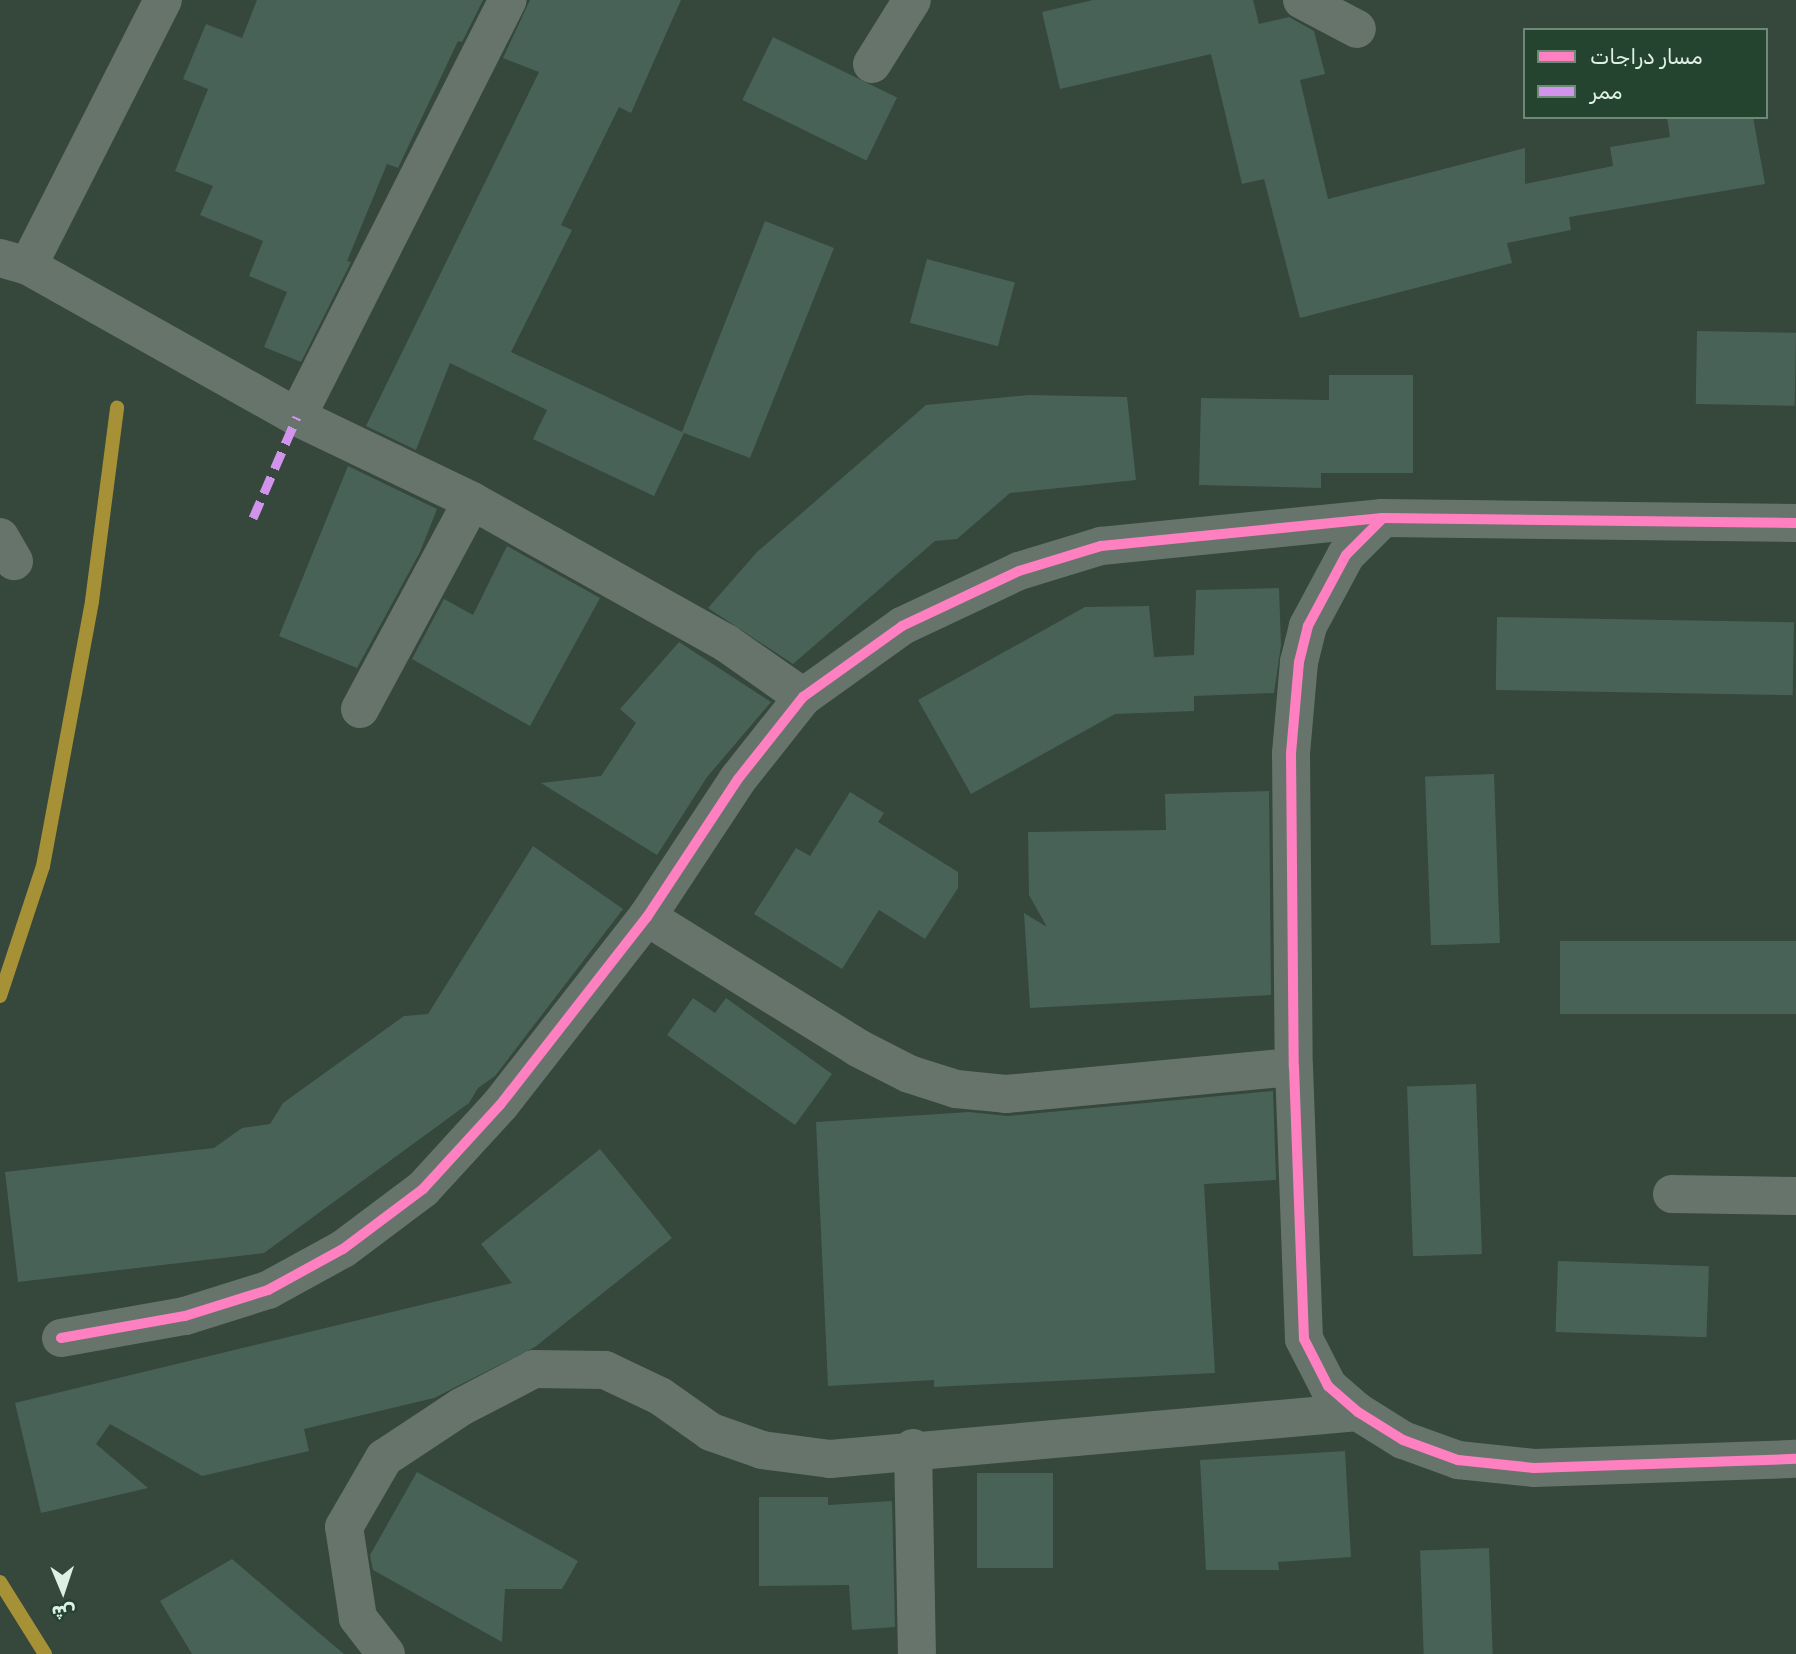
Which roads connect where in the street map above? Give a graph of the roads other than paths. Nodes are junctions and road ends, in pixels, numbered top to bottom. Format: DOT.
graph roads {
  1 [pos="163,0"];
  2 [pos="508,0"];
  3 [pos="912,0"];
  4 [pos="1302,0"];
  5 [pos="1357,29"];
  6 [pos="872,64"];
  7 [pos="14,262"];
  8 [pos="297,417"];
  9 [pos="472,501"];
  10 [pos="1383,519"];
  11 [pos="1796,523"];
  12 [pos="803,697"];
  13 [pos="360,709"];
  14 [pos="647,917"];
  15 [pos="1294,1067"];
  16 [pos="1672,1194"];
  17 [pos="1796,1196"];
  18 [pos="61,1338"];
  19 [pos="1358,1412"];
  20 [pos="913,1448"];
  21 [pos="1796,1459"];
  22 [pos="386,1654"];
  23 [pos="917,1654"];
  1 -- 7 [label="street"];
  2 -- 8 [label="street"];
  3 -- 6 [label="street"];
  4 -- 5 [label="street"];
  7 -- 8 [label="street"];
  8 -- 9 [label="street"];
  9 -- 12 [label="street"];
  9 -- 13 [label="street"];
  10 -- 11 [label="street"];
  10 -- 12 [label="street"];
  10 -- 15 [label="street"];
  12 -- 14 [label="street"];
  14 -- 15 [label="street"];
  14 -- 18 [label="street"];
  15 -- 19 [label="street"];
  16 -- 17 [label="street"];
  19 -- 20 [label="street"];
  19 -- 21 [label="street"];
  20 -- 22 [label="street"];
  20 -- 23 [label="street"];
}
